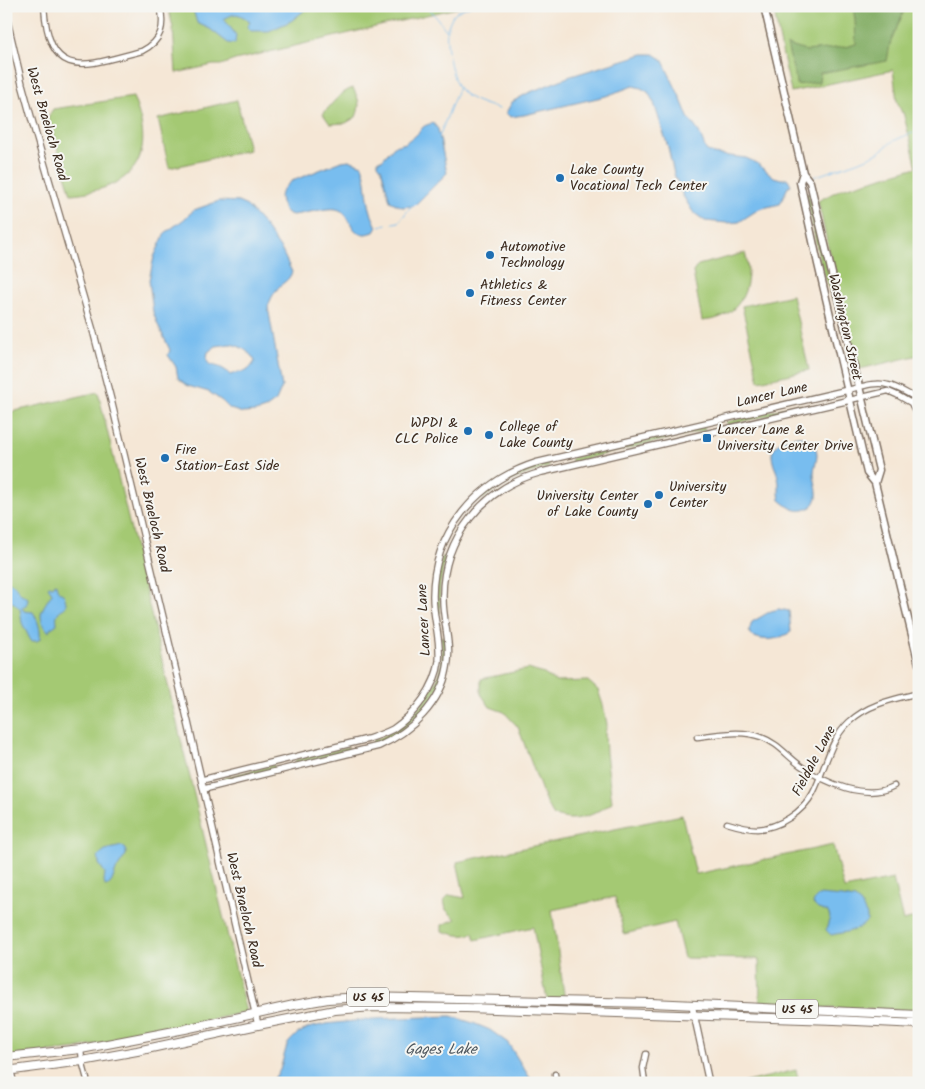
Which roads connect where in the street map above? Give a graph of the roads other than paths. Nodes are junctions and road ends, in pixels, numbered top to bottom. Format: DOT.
graph roads {
  1 [pos="44,6"];
  2 [pos="160,6"];
  3 [pos="764,6"];
  4 [pos="6,16"];
  5 [pos="803,173"];
  6 [pos="860,387"];
  7 [pos="848,390"];
  8 [pos="862,397"];
  9 [pos="916,397"];
  10 [pos="850,400"];
  11 [pos="911,403"];
  12 [pos="919,410"];
  13 [pos="875,483"];
  14 [pos="919,630"];
  15 [pos="911,632"];
  16 [pos="919,664"];
  17 [pos="919,693"];
  18 [pos="696,737"];
  19 [pos="819,777"];
  20 [pos="202,780"];
  21 [pos="894,786"];
  22 [pos="204,789"];
  23 [pos="727,823"];
  24 [pos="692,1006"];
  25 [pos="256,1013"];
  26 [pos="919,1015"];
  27 [pos="694,1016"];
  28 [pos="258,1024"];
  29 [pos="919,1024"];
  30 [pos="81,1048"];
  31 [pos="646,1054"];
  32 [pos="8,1057"];
  33 [pos="82,1061"];
  34 [pos="9,1070"];
  35 [pos="555,1074"];
  36 [pos="14,1083"];
  37 [pos="88,1083"];
  38 [pos="556,1083"];
  39 [pos="645,1083"];
  40 [pos="709,1083"];
  1 -- 2 [label="street"];
  3 -- 5 [label="main road, Washington Street"];
  4 -- 20 [label="street, West Braeloch Road"];
  5 -- 6 [label="main road, Washington Street"];
  5 -- 7 [label="main road, Washington Street"];
  6 -- 7 [label="street, Lancer Lane"];
  6 -- 8 [label="main road, Washington Street"];
  6 -- 9 [label="street, Lancer Lane"];
  7 -- 10 [label="main road, Washington Street"];
  7 -- 20 [label="street, Lancer Lane"];
  8 -- 10 [label="street, Lancer Lane"];
  8 -- 11 [label="street, Lancer Lane"];
  8 -- 13 [label="main road, Washington Street"];
  9 -- 11 [label="street, Lancer Lane"];
  10 -- 13 [label="main road, Washington Street"];
  10 -- 22 [label="street, Lancer Lane"];
  11 -- 12 [label="street, Lancer Lane"];
  13 -- 15 [label="main road, Washington Street"];
  14 -- 15 [label="street"];
  15 -- 16 [label="main road, Washington Street"];
  17 -- 19 [label="street, Fieldale Lane"];
  18 -- 19 [label="street"];
  19 -- 21 [label="street"];
  19 -- 23 [label="street, Fieldale Lane"];
  20 -- 22 [label="street, West Braeloch Road"];
  22 -- 25 [label="street, West Braeloch Road"];
  24 -- 25 [label="main road, US 45"];
  24 -- 26 [label="main road, US 45"];
  24 -- 27 [label="street"];
  25 -- 28 [label="street, West Braeloch Road"];
  25 -- 30 [label="main road, US 45"];
  27 -- 28 [label="main road, US 45"];
  27 -- 29 [label="main road, US 45"];
  27 -- 40 [label="street"];
  28 -- 33 [label="main road, US 45"];
  30 -- 32 [label="main road, US 45"];
  30 -- 33 [label="street"];
  31 -- 39 [label="street"];
  32 -- 34 [label="street"];
  33 -- 34 [label="main road, US 45"];
  33 -- 37 [label="street"];
  34 -- 36 [label="street"];
  35 -- 38 [label="street"];
}
